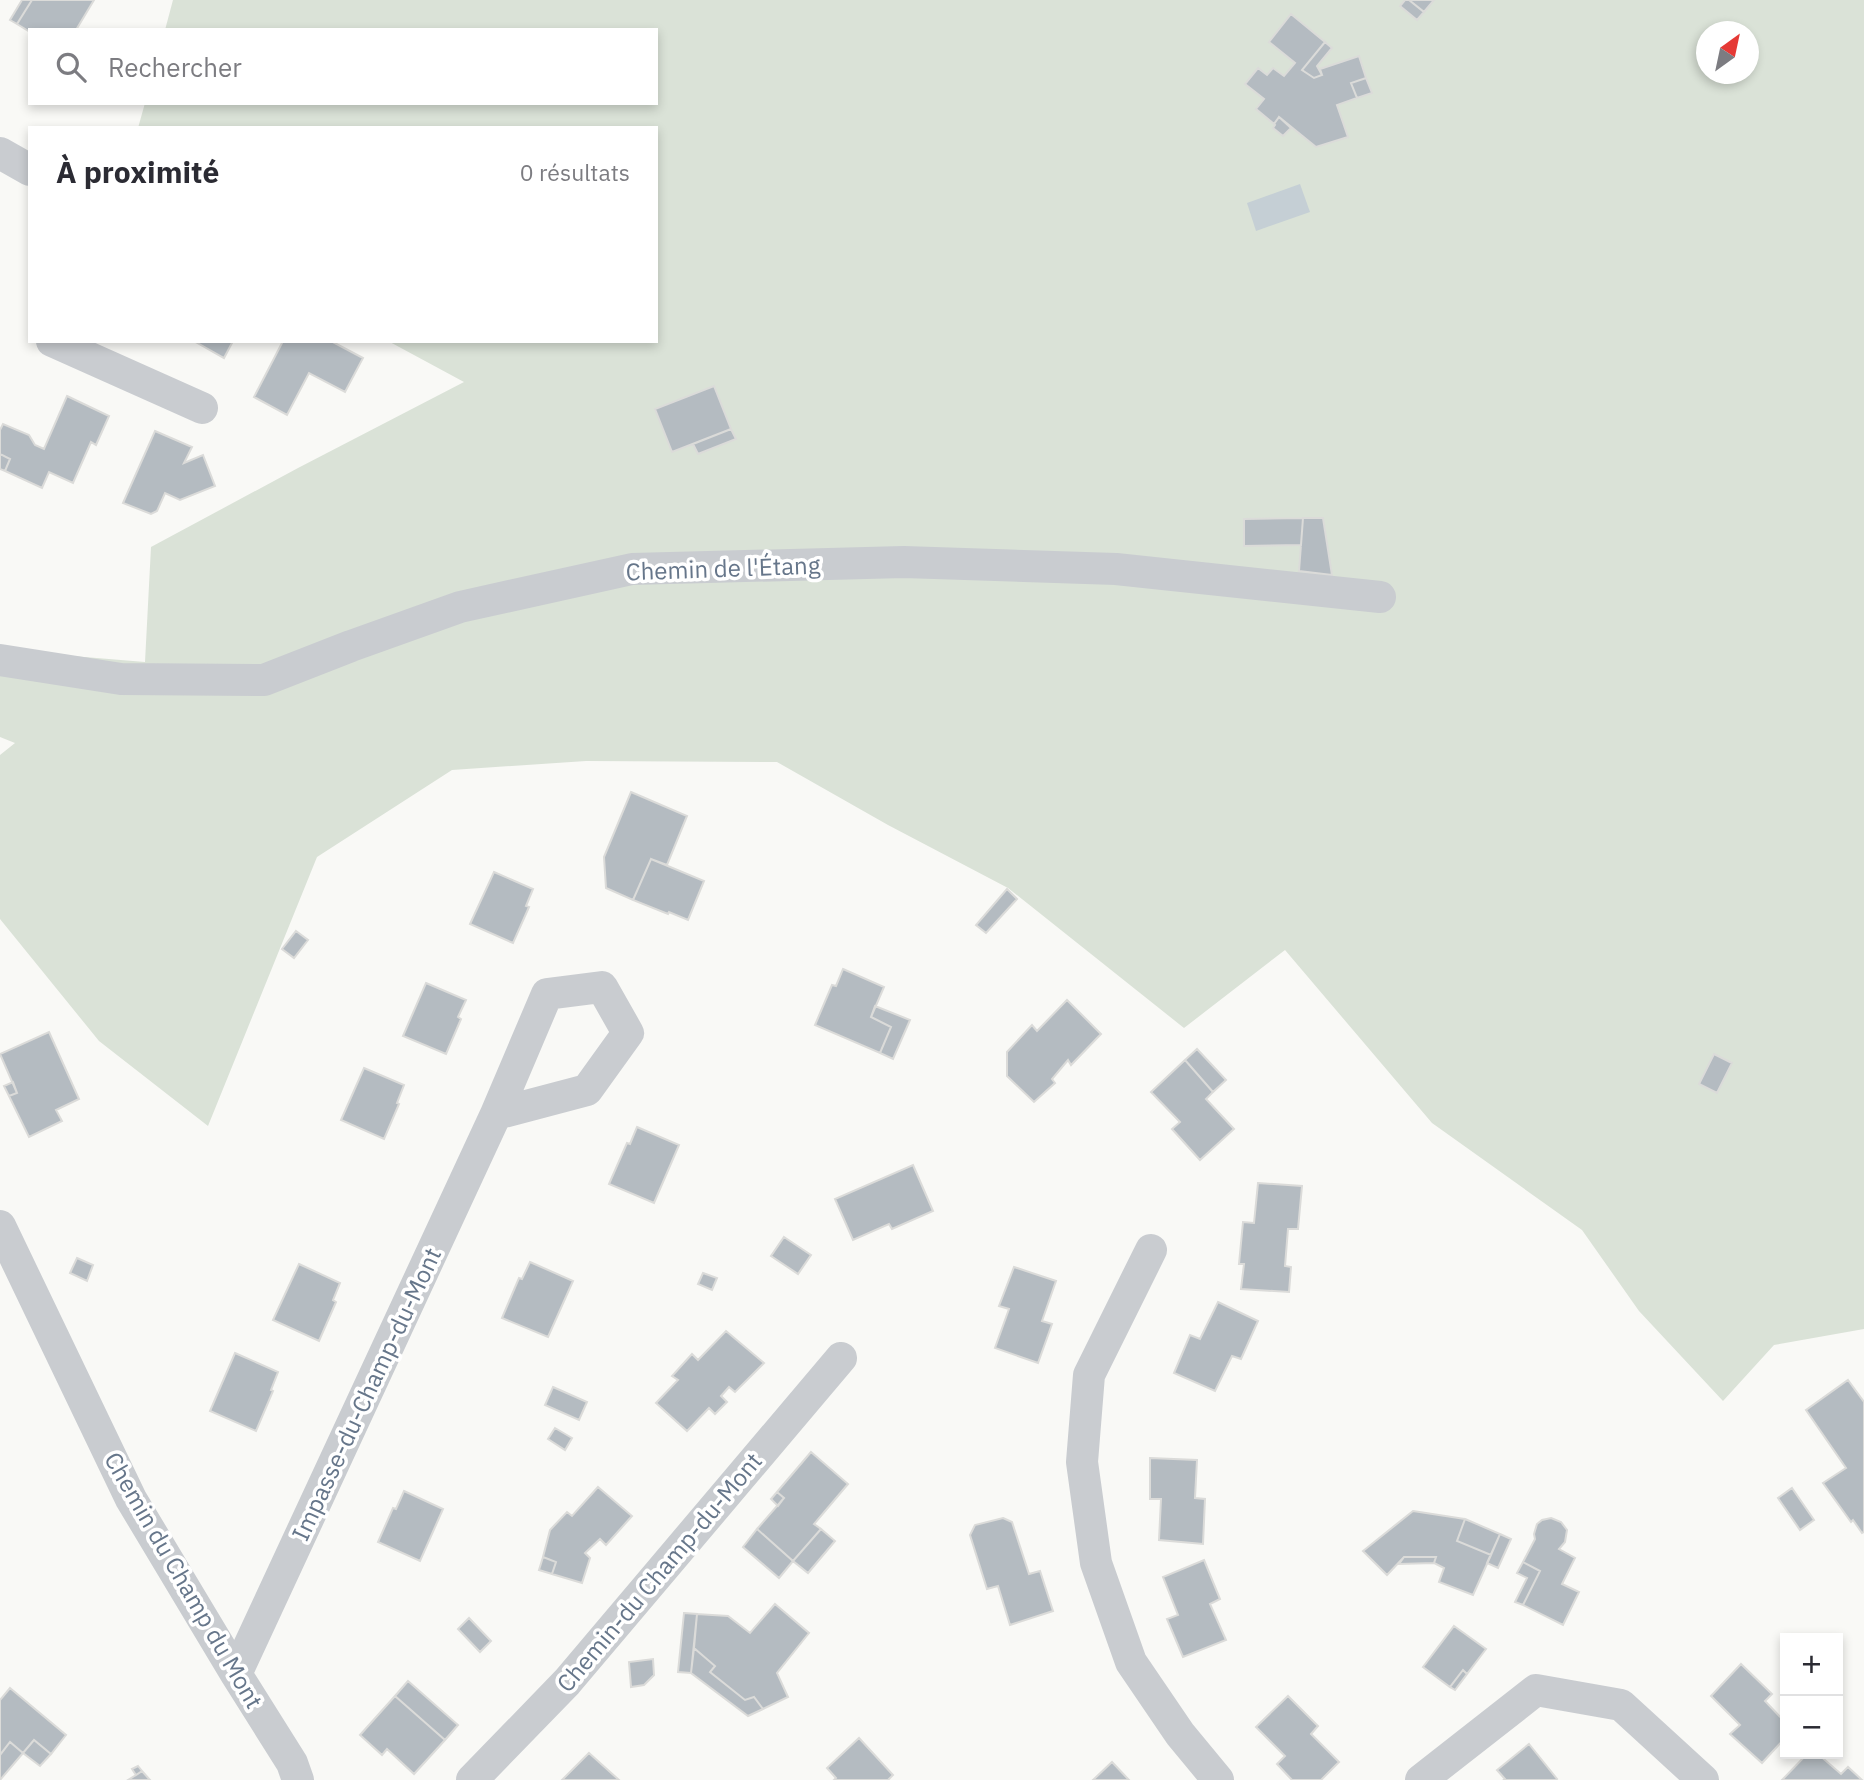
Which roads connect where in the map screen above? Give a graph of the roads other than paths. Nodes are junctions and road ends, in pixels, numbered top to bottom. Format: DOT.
graph roads {
  1 [pos="0,153"];
  2 [pos="28,169"];
  3 [pos="56,343"];
  4 [pos="202,408"];
  5 [pos="1380,597"];
  6 [pos="0,660"];
  7 [pos="496,1114"];
  8 [pos="0,1226"];
  9 [pos="1151,1250"];
  10 [pos="841,1358"];
  11 [pos="236,1674"];
  12 [pos="298,1780"];
  13 [pos="472,1780"];
  14 [pos="1218,1780"];
  15 [pos="1421,1780"];
  16 [pos="1703,1780"];
  1 -- 2 [label="street"];
  3 -- 4 [label="street"];
  5 -- 6 [label="street, Chemin de l'Étang"];
  7 -- 7 [label="street, Impasse-du-Champ-du-Mont"];
  7 -- 11 [label="street, Impasse-du-Champ-du-Mont"];
  8 -- 11 [label="street, Chemin du Champ du Mont"];
  9 -- 14 [label="street"];
  10 -- 13 [label="street, Chemin-du Champ-du-Mont"];
  11 -- 12 [label="street, Chemin du Champ du Mont"];
  15 -- 16 [label="street"];
}
